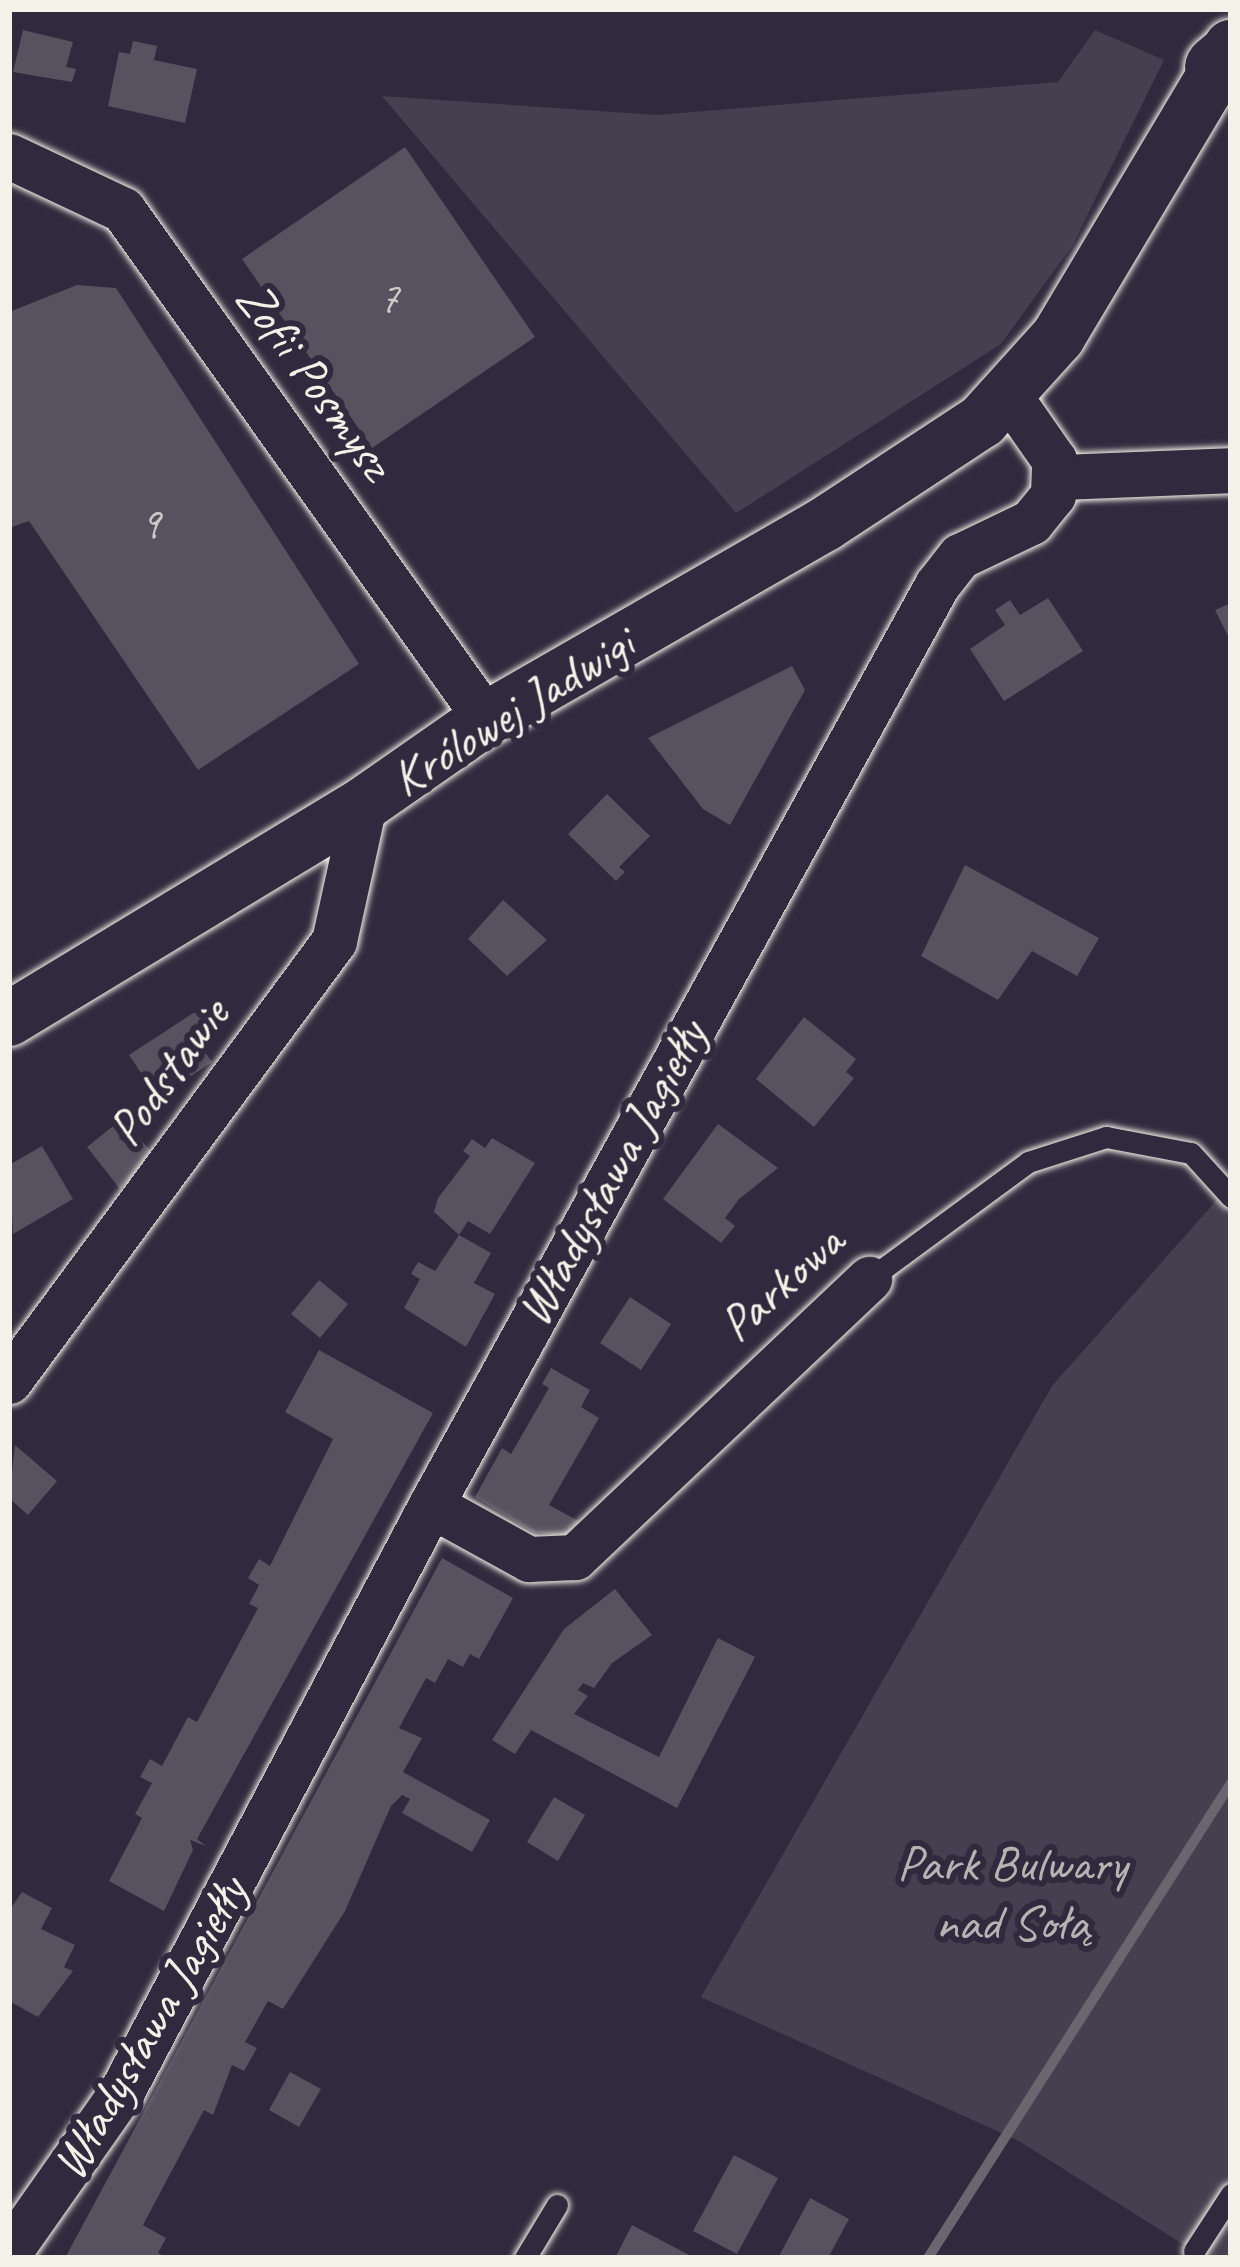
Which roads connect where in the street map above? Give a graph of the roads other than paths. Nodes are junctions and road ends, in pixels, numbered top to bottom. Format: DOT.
graph roads {
  1 [pos="1226,45"];
  2 [pos="9,156"];
  3 [pos="1010,397"];
  4 [pos="1231,470"];
  5 [pos="1059,477"];
  6 [pos="486,719"];
  7 [pos="364,805"];
  8 [pos="9,1019"];
  9 [pos="1231,1197"];
  10 [pos="868,1279"];
  11 [pos="9,1381"];
  12 [pos="431,1505"];
  13 [pos="1231,2194"];
  14 [pos="557,2205"];
  15 [pos="9,2252"];
  16 [pos="1194,2252"];
  17 [pos="525,2258"];
  1 -- 3 [label="street"];
  2 -- 6 [label="street, Zofii Posmysz"];
  3 -- 5 [label="street"];
  3 -- 6 [label="street, Królowej Jadwigi"];
  4 -- 5 [label="street"];
  5 -- 12 [label="street, Władysława Jagiełły"];
  6 -- 7 [label="street, Królowej Jadwigi"];
  7 -- 8 [label="street, Królowej Jadwigi"];
  7 -- 11 [label="street, Podstawie"];
  9 -- 10 [label="lane, Parkowa"];
  10 -- 12 [label="street, Parkowa"];
  12 -- 15 [label="street, Władysława Jagiełły"];
  13 -- 16 [label="lane"];
  14 -- 17 [label="lane"];
}
